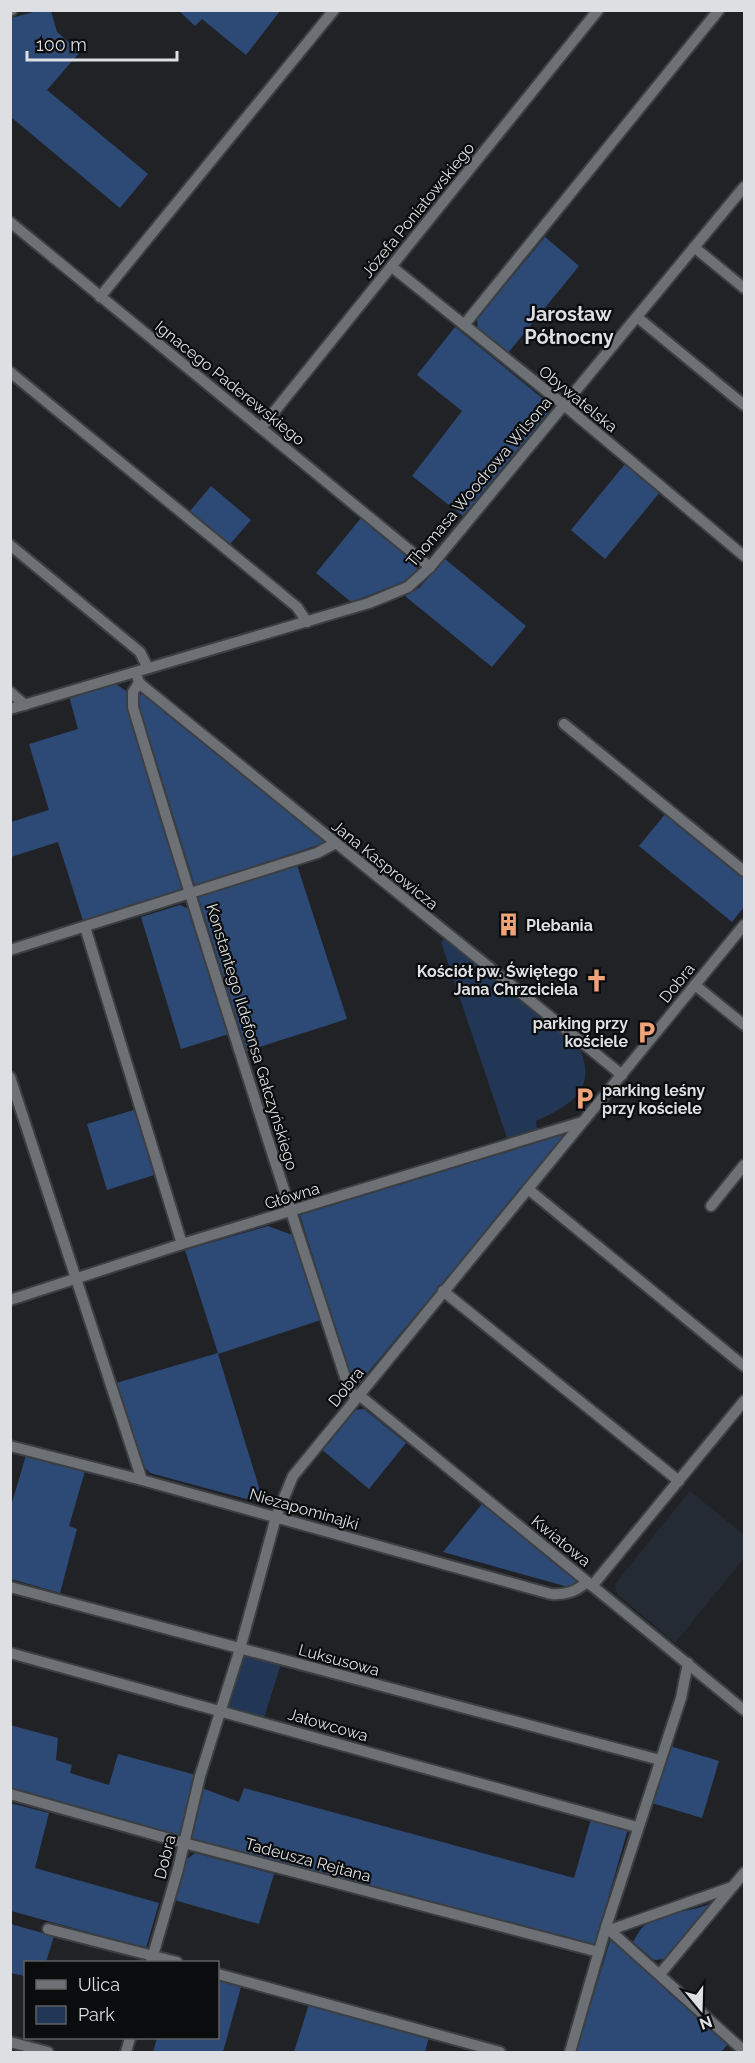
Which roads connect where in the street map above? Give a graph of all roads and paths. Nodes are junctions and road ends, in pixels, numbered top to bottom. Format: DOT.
graph roads {
  1 [pos="334,10"];
  2 [pos="598,10"];
  3 [pos="718,10"];
  4 [pos="744,186"];
  5 [pos="10,222"];
  6 [pos="694,247"];
  7 [pos="392,267"];
  8 [pos="744,288"];
  9 [pos="100,297"];
  10 [pos="637,317"];
  11 [pos="464,325"];
  12 [pos="10,372"];
  13 [pos="564,405"];
  14 [pos="744,405"];
  15 [pos="261,428"];
  16 [pos="10,545"];
  17 [pos="744,556"];
  18 [pos="430,567"];
  19 [pos="307,622"];
  20 [pos="148,668"];
  21 [pos="137,678"];
  22 [pos="10,692"];
  23 [pos="25,705"];
  24 [pos="10,709"];
  25 [pos="564,724"];
  26 [pos="334,844"];
  27 [pos="744,871"];
  28 [pos="192,894"];
  29 [pos="744,925"];
  30 [pos="85,927"];
  31 [pos="10,950"];
  32 [pos="695,985"];
  33 [pos="744,1024"];
  34 [pos="622,1075"];
  35 [pos="10,1077"];
  36 [pos="582,1121"];
  37 [pos="744,1165"];
  38 [pos="528,1188"];
  39 [pos="711,1206"];
  40 [pos="291,1212"];
  41 [pos="182,1244"];
  42 [pos="76,1280"];
  43 [pos="443,1291"];
  44 [pos="10,1300"];
  45 [pos="744,1366"];
  46 [pos="358,1396"];
  47 [pos="744,1401"];
  48 [pos="10,1446"];
  49 [pos="142,1480"];
  50 [pos="679,1481"];
  51 [pos="276,1517"];
  52 [pos="590,1584"];
  53 [pos="10,1587"];
  54 [pos="240,1649"];
  55 [pos="10,1653"];
  56 [pos="688,1663"];
  57 [pos="220,1710"];
  58 [pos="744,1710"];
  59 [pos="660,1760"];
  60 [pos="10,1794"];
  61 [pos="637,1827"];
  62 [pos="184,1843"];
  63 [pos="744,1873"];
  64 [pos="732,1887"];
  65 [pos="608,1928"];
  66 [pos="48,1929"];
  67 [pos="599,1952"];
  68 [pos="152,1959"];
  69 [pos="169,1961"];
  70 [pos="219,1974"];
  71 [pos="660,1974"];
  72 [pos="10,2043"];
  73 [pos="744,2050"];
  74 [pos="48,2052"];
  75 [pos="500,2052"];
  76 [pos="570,2052"];
  1 -- 9 [label="street"];
  2 -- 7 [label="street, Józefa Poniatowskiego"];
  3 -- 11 [label="street"];
  4 -- 6 [label="street, Thomasa Woodrowa Wilsona"];
  5 -- 9 [label="street, Ignacego Paderewskiego"];
  6 -- 8 [label="street"];
  6 -- 10 [label="street, Thomasa Woodrowa Wilsona"];
  7 -- 11 [label="street, Obywatelska"];
  7 -- 15 [label="street, Józefa Poniatowskiego"];
  9 -- 15 [label="street, Ignacego Paderewskiego"];
  10 -- 13 [label="street, Thomasa Woodrowa Wilsona"];
  10 -- 14 [label="street"];
  11 -- 13 [label="street, Obywatelska"];
  12 -- 19 [label="street"];
  13 -- 17 [label="street, Obywatelska"];
  13 -- 18 [label="street, Thomasa Woodrowa Wilsona"];
  15 -- 18 [label="street, Ignacego Paderewskiego"];
  16 -- 20 [label="street"];
  18 -- 19 [label="street, Thomasa Woodrowa Wilsona"];
  19 -- 20 [label="street, Thomasa Woodrowa Wilsona"];
  20 -- 21 [label="street, Thomasa Woodrowa Wilsona"];
  21 -- 23 [label="street, Thomasa Woodrowa Wilsona"];
  21 -- 26 [label="street, Jana Kasprowicza"];
  21 -- 28 [label="street, Konstantego Ildefonsa Gałczyńskiego"];
  22 -- 23 [label="street"];
  23 -- 24 [label="street, Thomasa Woodrowa Wilsona"];
  25 -- 27 [label="street"];
  26 -- 28 [label="street"];
  26 -- 34 [label="street, Jana Kasprowicza"];
  28 -- 30 [label="street"];
  28 -- 40 [label="street, Konstantego Ildefonsa Gałczyńskiego"];
  29 -- 32 [label="street, Dobra"];
  30 -- 31 [label="street"];
  30 -- 41 [label="street"];
  32 -- 33 [label="street"];
  32 -- 34 [label="street, Dobra"];
  34 -- 36 [label="street, Dobra"];
  35 -- 42 [label="street"];
  36 -- 38 [label="street, Dobra"];
  36 -- 40 [label="street, Główna"];
  37 -- 39 [label="street"];
  38 -- 43 [label="street, Dobra"];
  38 -- 45 [label="street"];
  40 -- 41 [label="street, Główna"];
  40 -- 46 [label="street, Konstantego Ildefonsa Gałczyńskiego"];
  41 -- 42 [label="street, Główna"];
  42 -- 44 [label="street, Główna"];
  42 -- 49 [label="street"];
  43 -- 46 [label="street, Dobra"];
  43 -- 50 [label="street"];
  46 -- 51 [label="street, Dobra"];
  46 -- 52 [label="street, Kwiatowa"];
  47 -- 50 [label="street"];
  48 -- 49 [label="street, Niezapominajki"];
  49 -- 51 [label="street, Niezapominajki"];
  50 -- 52 [label="street"];
  51 -- 52 [label="street, Niezapominajki"];
  51 -- 54 [label="street, Dobra"];
  52 -- 56 [label="street, Kwiatowa"];
  53 -- 54 [label="street, Luksusowa"];
  54 -- 57 [label="street, Dobra"];
  54 -- 59 [label="street, Luksusowa"];
  55 -- 57 [label="street, Jałowcowa"];
  56 -- 58 [label="street, Kwiatowa"];
  56 -- 59 [label="street"];
  57 -- 61 [label="street, Jałowcowa"];
  57 -- 62 [label="street, Dobra"];
  59 -- 61 [label="street"];
  60 -- 62 [label="street, Tadeusza Rejtana"];
  61 -- 65 [label="street"];
  62 -- 67 [label="street, Tadeusza Rejtana"];
  62 -- 68 [label="street, Dobra"];
  63 -- 64 [label="street"];
  64 -- 65 [label="street"];
  64 -- 71 [label="street"];
  65 -- 67 [label="street"];
  65 -- 71 [label="street"];
  66 -- 68 [label="street"];
  67 -- 76 [label="street"];
  68 -- 69 [label="street"];
  70 -- 75 [label="street"];
  71 -- 73 [label="street"];
  72 -- 74 [label="street"];
}
